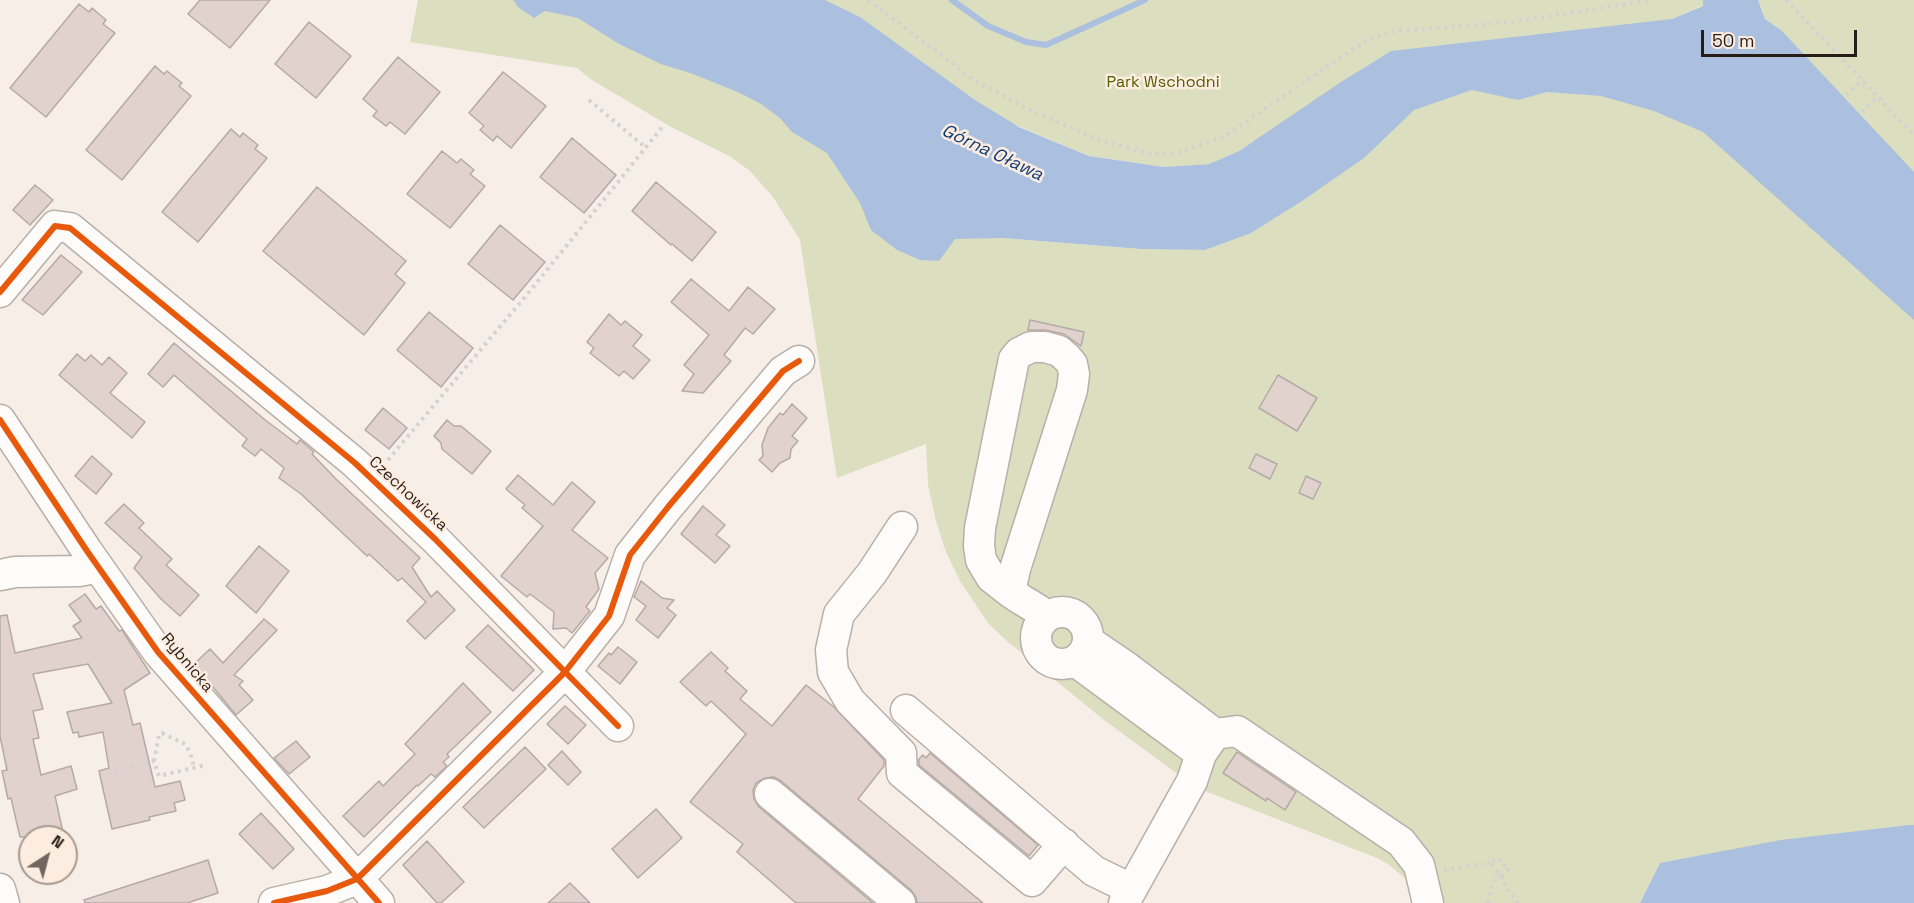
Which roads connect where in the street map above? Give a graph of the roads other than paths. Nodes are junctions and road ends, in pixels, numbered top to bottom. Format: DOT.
graph roads {
  1 [pos="0,292"];
  2 [pos="799,361"];
  3 [pos="0,420"];
  4 [pos="902,527"];
  5 [pos="96,564"];
  6 [pos="0,575"];
  7 [pos="1010,592"];
  8 [pos="1046,618"];
  9 [pos="1081,651"];
  10 [pos="565,672"];
  11 [pos="906,710"];
  12 [pos="618,726"];
  13 [pos="1203,756"];
  14 [pos="770,794"];
  15 [pos="1064,844"];
  16 [pos="357,879"];
  17 [pos="0,889"];
  18 [pos="1127,896"];
  19 [pos="4,903"];
  20 [pos="274,903"];
  21 [pos="379,903"];
  22 [pos="900,903"];
  23 [pos="1428,903"];
  1 -- 10 [label="street, Czechowicka"];
  2 -- 10 [label="street"];
  3 -- 5 [label="street, Rybnicka"];
  4 -- 15 [label="street"];
  5 -- 6 [label="street"];
  5 -- 16 [label="street, Rybnicka"];
  7 -- 7 [label="street"];
  7 -- 8 [label="street"];
  8 -- 9 [label="street"];
  8 -- 9 [label="street"];
  9 -- 13 [label="street"];
  10 -- 12 [label="street"];
  10 -- 16 [label="street"];
  11 -- 15 [label="street"];
  13 -- 18 [label="street"];
  13 -- 23 [label="street"];
  14 -- 22 [label="street"];
  15 -- 18 [label="street"];
  16 -- 20 [label="street"];
  16 -- 21 [label="street, Rybnicka"];
  17 -- 19 [label="street"];
}
